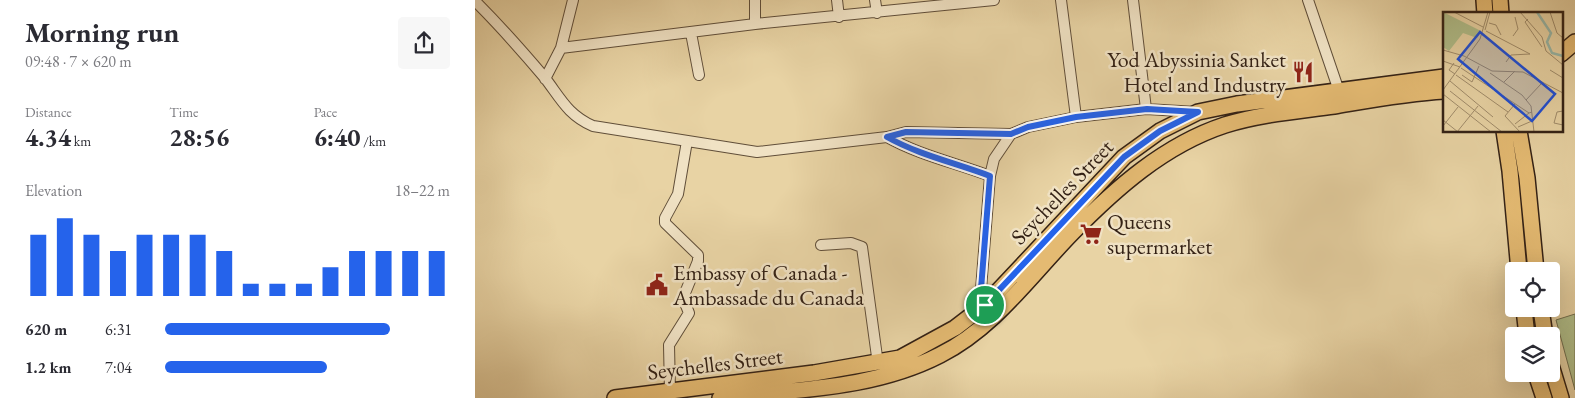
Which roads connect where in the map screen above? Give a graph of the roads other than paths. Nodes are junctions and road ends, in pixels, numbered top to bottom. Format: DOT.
graph roads {
  1 [pos="573,0"];
  2 [pos="755,0"];
  3 [pos="837,0"];
  4 [pos="875,0"];
  5 [pos="987,0"];
  6 [pos="1061,0"];
  7 [pos="1133,0"];
  8 [pos="1307,0"];
  9 [pos="480,2"];
  10 [pos="942,3"];
  11 [pos="877,13"];
  12 [pos="839,17"];
  13 [pos="755,24"];
  14 [pos="691,33"];
  15 [pos="561,48"];
  16 [pos="699,76"];
  17 [pos="1443,77"];
  18 [pos="545,79"];
  19 [pos="1443,91"];
  20 [pos="1339,92"];
  21 [pos="1147,109"];
  22 [pos="1198,112"];
  23 [pos="1076,117"];
  24 [pos="1504,132"];
  25 [pos="1519,132"];
  26 [pos="1011,134"];
  27 [pos="887,137"];
  28 [pos="687,141"];
  29 [pos="990,176"];
  30 [pos="821,245"];
  31 [pos="1518,262"];
  32 [pos="1535,262"];
  33 [pos="988,312"];
  34 [pos="878,364"];
  35 [pos="1539,382"];
  36 [pos="1556,382"];
  37 [pos="670,392"];
  38 [pos="615,398"];
  39 [pos="720,398"];
  40 [pos="1544,398"];
  41 [pos="1561,398"];
  1 -- 15 [label="street"];
  2 -- 13 [label="street"];
  3 -- 12 [label="street"];
  4 -- 11 [label="street"];
  5 -- 10 [label="street"];
  6 -- 23 [label="street"];
  7 -- 21 [label="street"];
  8 -- 20 [label="street"];
  9 -- 18 [label="street"];
  10 -- 11 [label="street"];
  11 -- 12 [label="street"];
  12 -- 13 [label="street"];
  13 -- 14 [label="street"];
  14 -- 15 [label="street"];
  14 -- 16 [label="street"];
  15 -- 18 [label="street"];
  17 -- 20 [label="main road, Seychelles Street"];
  18 -- 28 [label="street"];
  19 -- 33 [label="main road, Seychelles Street"];
  20 -- 22 [label="main road, Seychelles Street"];
  21 -- 22 [label="street"];
  21 -- 23 [label="street"];
  22 -- 33 [label="main road, Seychelles Street"];
  23 -- 26 [label="street"];
  24 -- 31 [label="main road"];
  25 -- 32 [label="main road"];
  26 -- 27 [label="street"];
  26 -- 29 [label="street"];
  27 -- 28 [label="street"];
  27 -- 29 [label="street"];
  28 -- 37 [label="street"];
  29 -- 33 [label="street"];
  30 -- 34 [label="street"];
  33 -- 34 [label="main road, Seychelles Street"];
  33 -- 39 [label="main road, Seychelles Street"];
  34 -- 37 [label="main road, Seychelles Street"];
  35 -- 40 [label="main road"];
  36 -- 41 [label="main road"];
  37 -- 38 [label="main road, Seychelles Street"];
}
